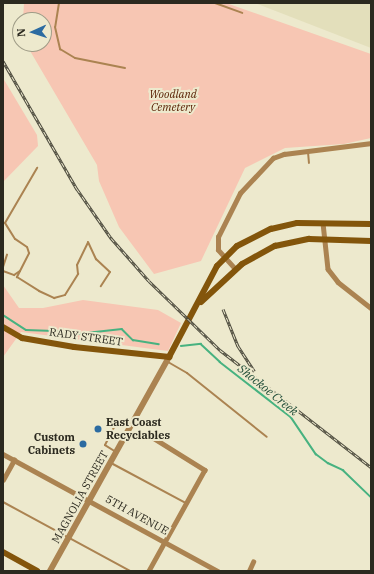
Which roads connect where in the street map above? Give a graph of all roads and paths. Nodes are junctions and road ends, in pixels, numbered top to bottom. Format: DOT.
graph roads {
  1 [pos="59,3"];
  2 [pos="215,3"];
  3 [pos="242,13"];
  4 [pos="125,68"];
  5 [pos="371,143"];
  6 [pos="308,152"];
  7 [pos="309,163"];
  8 [pos="37,168"];
  9 [pos="323,223"];
  10 [pos="371,224"];
  11 [pos="4,226"];
  12 [pos="324,239"];
  13 [pos="371,241"];
  14 [pos="7,255"];
  15 [pos="224,257"];
  16 [pos="3,267"];
  17 [pos="235,269"];
  18 [pos="3,271"];
  19 [pos="20,271"];
  20 [pos="101,286"];
  21 [pos="197,308"];
  22 [pos="371,308"];
  23 [pos="3,327"];
  24 [pos="168,360"];
  25 [pos="131,426"];
  26 [pos="147,434"];
  27 [pos="267,438"];
  28 [pos="116,452"];
  29 [pos="3,454"];
  30 [pos="14,460"];
  31 [pos="110,463"];
  32 [pos="3,480"];
  33 [pos="90,500"];
  34 [pos="3,502"];
  35 [pos="186,503"];
  36 [pos="69,538"];
  37 [pos="165,542"];
  38 [pos="3,552"];
  39 [pos="253,562"];
  40 [pos="37,571"];
  41 [pos="50,571"];
  42 [pos="130,571"];
  43 [pos="149,571"];
  44 [pos="218,571"];
  45 [pos="249,571"];
  1 -- 4 [label="lane"];
  2 -- 3 [label="lane"];
  5 -- 6 [label="street"];
  6 -- 7 [label="lane"];
  6 -- 15 [label="street"];
  8 -- 11 [label="lane"];
  9 -- 10 [label="main road, MAGNOLIA STREET"];
  9 -- 12 [label="street"];
  9 -- 15 [label="main road, MAGNOLIA STREET"];
  11 -- 19 [label="lane"];
  12 -- 13 [label="main road, MAGNOLIA STREET"];
  12 -- 17 [label="main road, MAGNOLIA STREET"];
  12 -- 22 [label="street"];
  14 -- 16 [label="lane"];
  15 -- 17 [label="street"];
  15 -- 21 [label="main road, MAGNOLIA STREET"];
  17 -- 21 [label="main road, MAGNOLIA STREET"];
  18 -- 19 [label="lane"];
  19 -- 20 [label="lane"];
  21 -- 24 [label="main road, MAGNOLIA STREET"];
  23 -- 24 [label="main road, RADY STREET"];
  24 -- 25 [label="street, MAGNOLIA STREET"];
  24 -- 27 [label="lane"];
  25 -- 28 [label="street, MAGNOLIA STREET"];
  25 -- 28 [label="lane"];
  26 -- 35 [label="street"];
  28 -- 31 [label="street, MAGNOLIA STREET"];
  29 -- 30 [label="street, 5TH AVENUE"];
  30 -- 32 [label="street"];
  30 -- 33 [label="street, 5TH AVENUE"];
  31 -- 33 [label="street, MAGNOLIA STREET"];
  31 -- 35 [label="lane"];
  33 -- 36 [label="street, MAGNOLIA STREET"];
  33 -- 37 [label="street, 5TH AVENUE"];
  34 -- 36 [label="lane"];
  35 -- 37 [label="street"];
  36 -- 41 [label="street, MAGNOLIA STREET"];
  36 -- 42 [label="lane"];
  37 -- 43 [label="street"];
  37 -- 44 [label="street, 5TH AVENUE"];
  38 -- 40 [label="main road"];
  39 -- 45 [label="street"];
}
